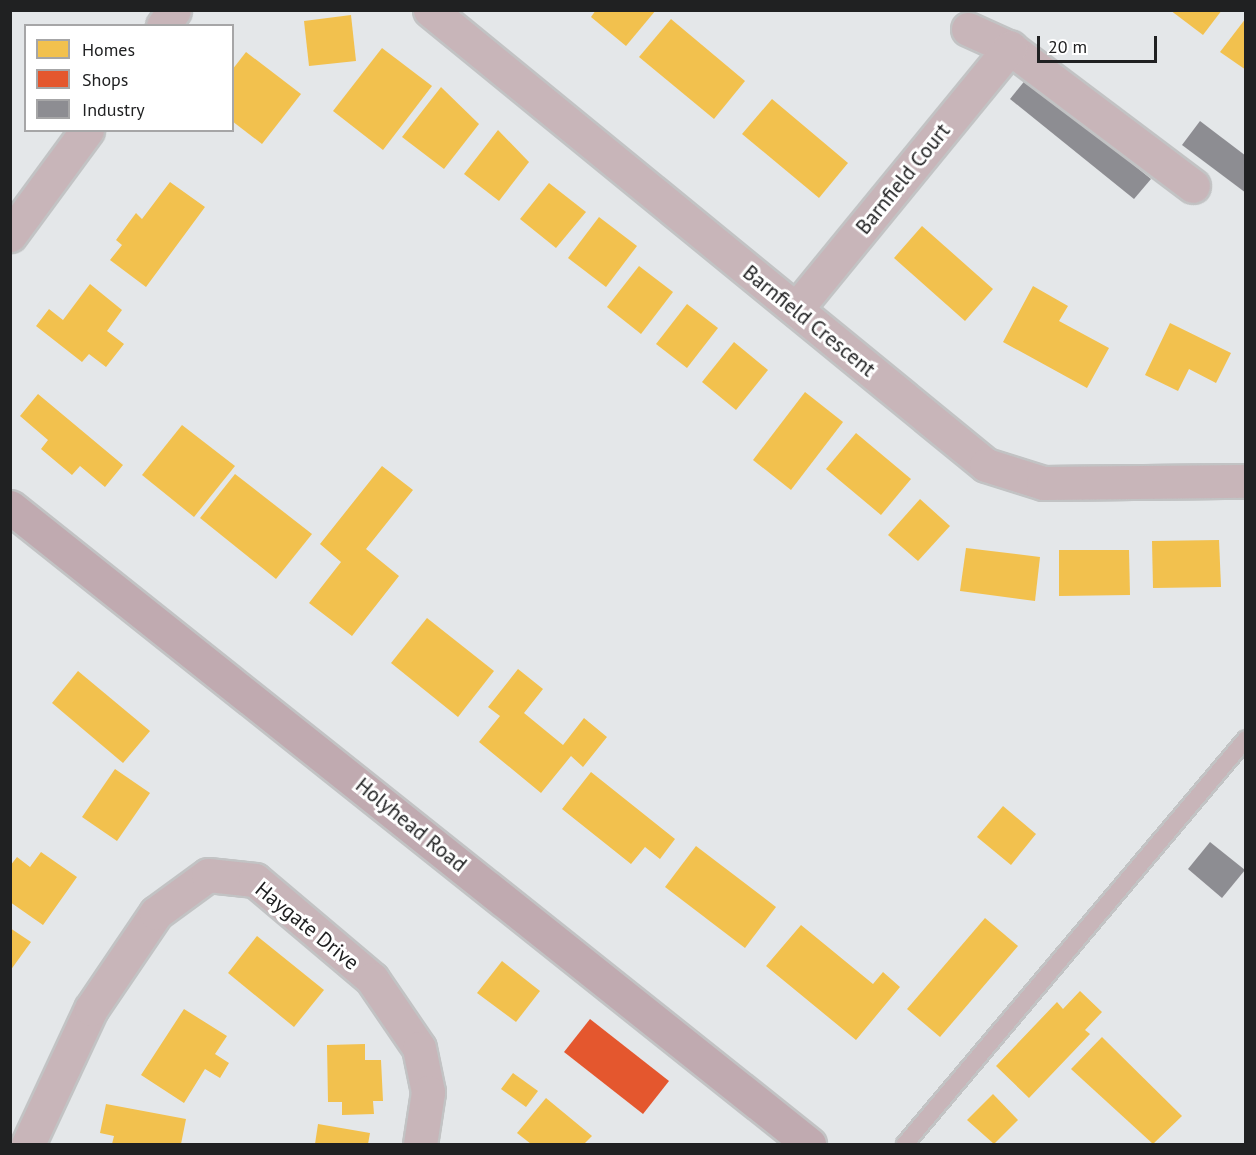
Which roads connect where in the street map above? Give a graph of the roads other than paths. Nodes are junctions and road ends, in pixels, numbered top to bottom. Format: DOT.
graph roads {
  1 [pos="174,10"];
  2 [pos="430,10"];
  3 [pos="164,24"];
  4 [pos="968,28"];
  5 [pos="1010,48"];
  6 [pos="86,132"];
  7 [pos="1193,186"];
  8 [pos="10,236"];
  9 [pos="796,309"];
  10 [pos="1245,481"];
  11 [pos="10,507"];
  12 [pos="1245,739"];
  13 [pos="28,1144"];
  14 [pos="420,1144"];
  15 [pos="809,1144"];
  16 [pos="905,1144"];
  1 -- 3 [label="street"];
  2 -- 9 [label="street, Barnfield Crescent"];
  4 -- 5 [label="street"];
  5 -- 7 [label="street"];
  5 -- 9 [label="street, Barnfield Court"];
  6 -- 8 [label="street"];
  9 -- 10 [label="street, Barnfield Crescent"];
  11 -- 15 [label="main road, Holyhead Road"];
  12 -- 16 [label="lane"];
  13 -- 14 [label="street, Haygate Drive"];
}
